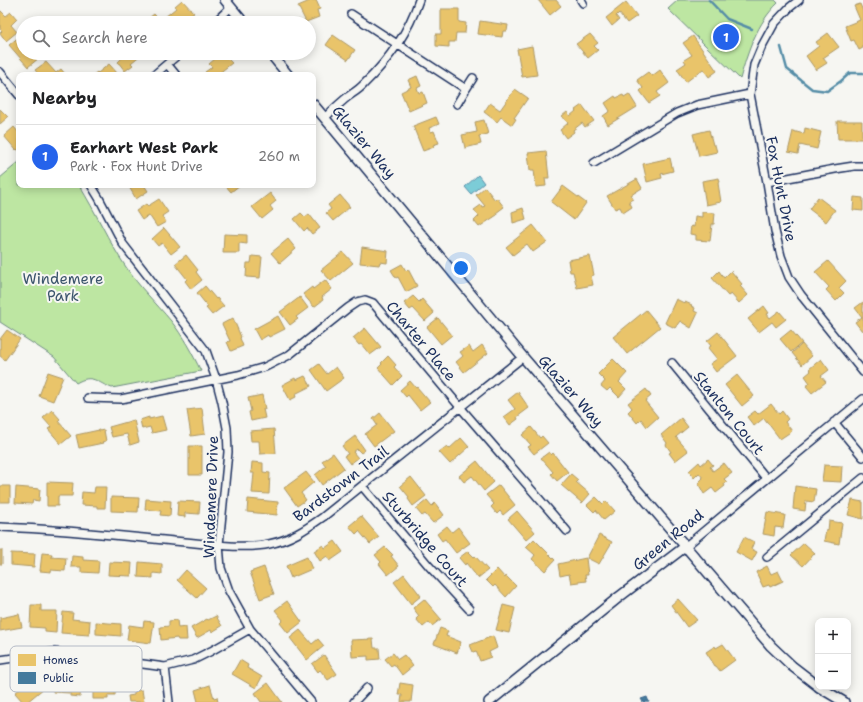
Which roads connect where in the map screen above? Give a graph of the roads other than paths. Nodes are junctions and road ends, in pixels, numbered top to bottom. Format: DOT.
graph roads {
  1 [pos="225,0"];
  2 [pos="419,0"];
  3 [pos="799,0"];
  4 [pos="231,8"];
  5 [pos="351,14"];
  6 [pos="222,16"];
  7 [pos="238,16"];
  8 [pos="399,45"];
  9 [pos="172,60"];
  10 [pos="276,60"];
  11 [pos="168,64"];
  12 [pos="0,72"];
  13 [pos="158,72"];
  14 [pos="174,72"];
  15 [pos="286,72"];
  16 [pos="473,78"];
  17 [pos="466,89"];
  18 [pos="16,91"];
  19 [pos="750,94"];
  20 [pos="457,104"];
  21 [pos="316,108"];
  22 [pos="324,118"];
  23 [pos="594,164"];
  24 [pos="863,166"];
  25 [pos="768,182"];
  26 [pos="93,188"];
  27 [pos="523,357"];
  28 [pos="672,363"];
  29 [pos="863,372"];
  30 [pos="216,379"];
  31 [pos="88,398"];
  32 [pos="863,399"];
  33 [pos="460,407"];
  34 [pos="834,422"];
  35 [pos="863,457"];
  36 [pos="766,478"];
  37 [pos="863,478"];
  38 [pos="362,486"];
  39 [pos="0,527"];
  40 [pos="567,531"];
  41 [pos="219,545"];
  42 [pos="686,546"];
  43 [pos="766,557"];
  44 [pos="469,609"];
  45 [pos="250,629"];
  46 [pos="10,659"];
  47 [pos="0,660"];
  48 [pos="142,664"];
  49 [pos="165,667"];
  50 [pos="815,685"];
  51 [pos="367,688"];
  52 [pos="823,690"];
  53 [pos="169,702"];
  54 [pos="311,702"];
  55 [pos="354,702"];
  56 [pos="489,702"];
  57 [pos="844,702"];
  1 -- 4 [label="street"];
  2 -- 8 [label="street"];
  3 -- 19 [label="street, Fox Hunt Drive"];
  4 -- 6 [label="street"];
  4 -- 7 [label="street"];
  5 -- 8 [label="street"];
  8 -- 17 [label="street"];
  8 -- 22 [label="street"];
  9 -- 11 [label="street"];
  10 -- 15 [label="street"];
  11 -- 13 [label="street"];
  11 -- 14 [label="street"];
  12 -- 18 [label="street"];
  16 -- 17 [label="street"];
  17 -- 20 [label="street"];
  19 -- 23 [label="street"];
  19 -- 25 [label="street, Fox Hunt Drive"];
  21 -- 22 [label="street, Glazier Way"];
  22 -- 27 [label="street, Glazier Way"];
  24 -- 25 [label="street"];
  25 -- 29 [label="street, Fox Hunt Drive"];
  26 -- 30 [label="street, Windemere Drive"];
  27 -- 33 [label="street, Bardstown Trail"];
  27 -- 42 [label="street, Glazier Way"];
  28 -- 36 [label="street, Stanton Court"];
  30 -- 31 [label="street"];
  30 -- 33 [label="street, Charter Place"];
  30 -- 41 [label="street, Windemere Drive"];
  32 -- 34 [label="street, Green Road"];
  33 -- 38 [label="street, Bardstown Trail"];
  33 -- 40 [label="street, Charter Place"];
  34 -- 35 [label="street"];
  34 -- 36 [label="street, Green Road"];
  36 -- 42 [label="street, Green Road"];
  37 -- 43 [label="street"];
  38 -- 41 [label="street, Bardstown Trail"];
  38 -- 44 [label="street, Sturbridge Court"];
  39 -- 41 [label="street, Bardstown Trail"];
  41 -- 45 [label="street, Windemere Drive"];
  42 -- 50 [label="street, Glazier Way"];
  42 -- 56 [label="street, Green Road"];
  45 -- 49 [label="street"];
  45 -- 54 [label="street, Windemere Drive"];
  46 -- 47 [label="street"];
  48 -- 49 [label="street"];
  49 -- 53 [label="street"];
  51 -- 55 [label="street"];
  52 -- 57 [label="street, Glazier Way"];
}
